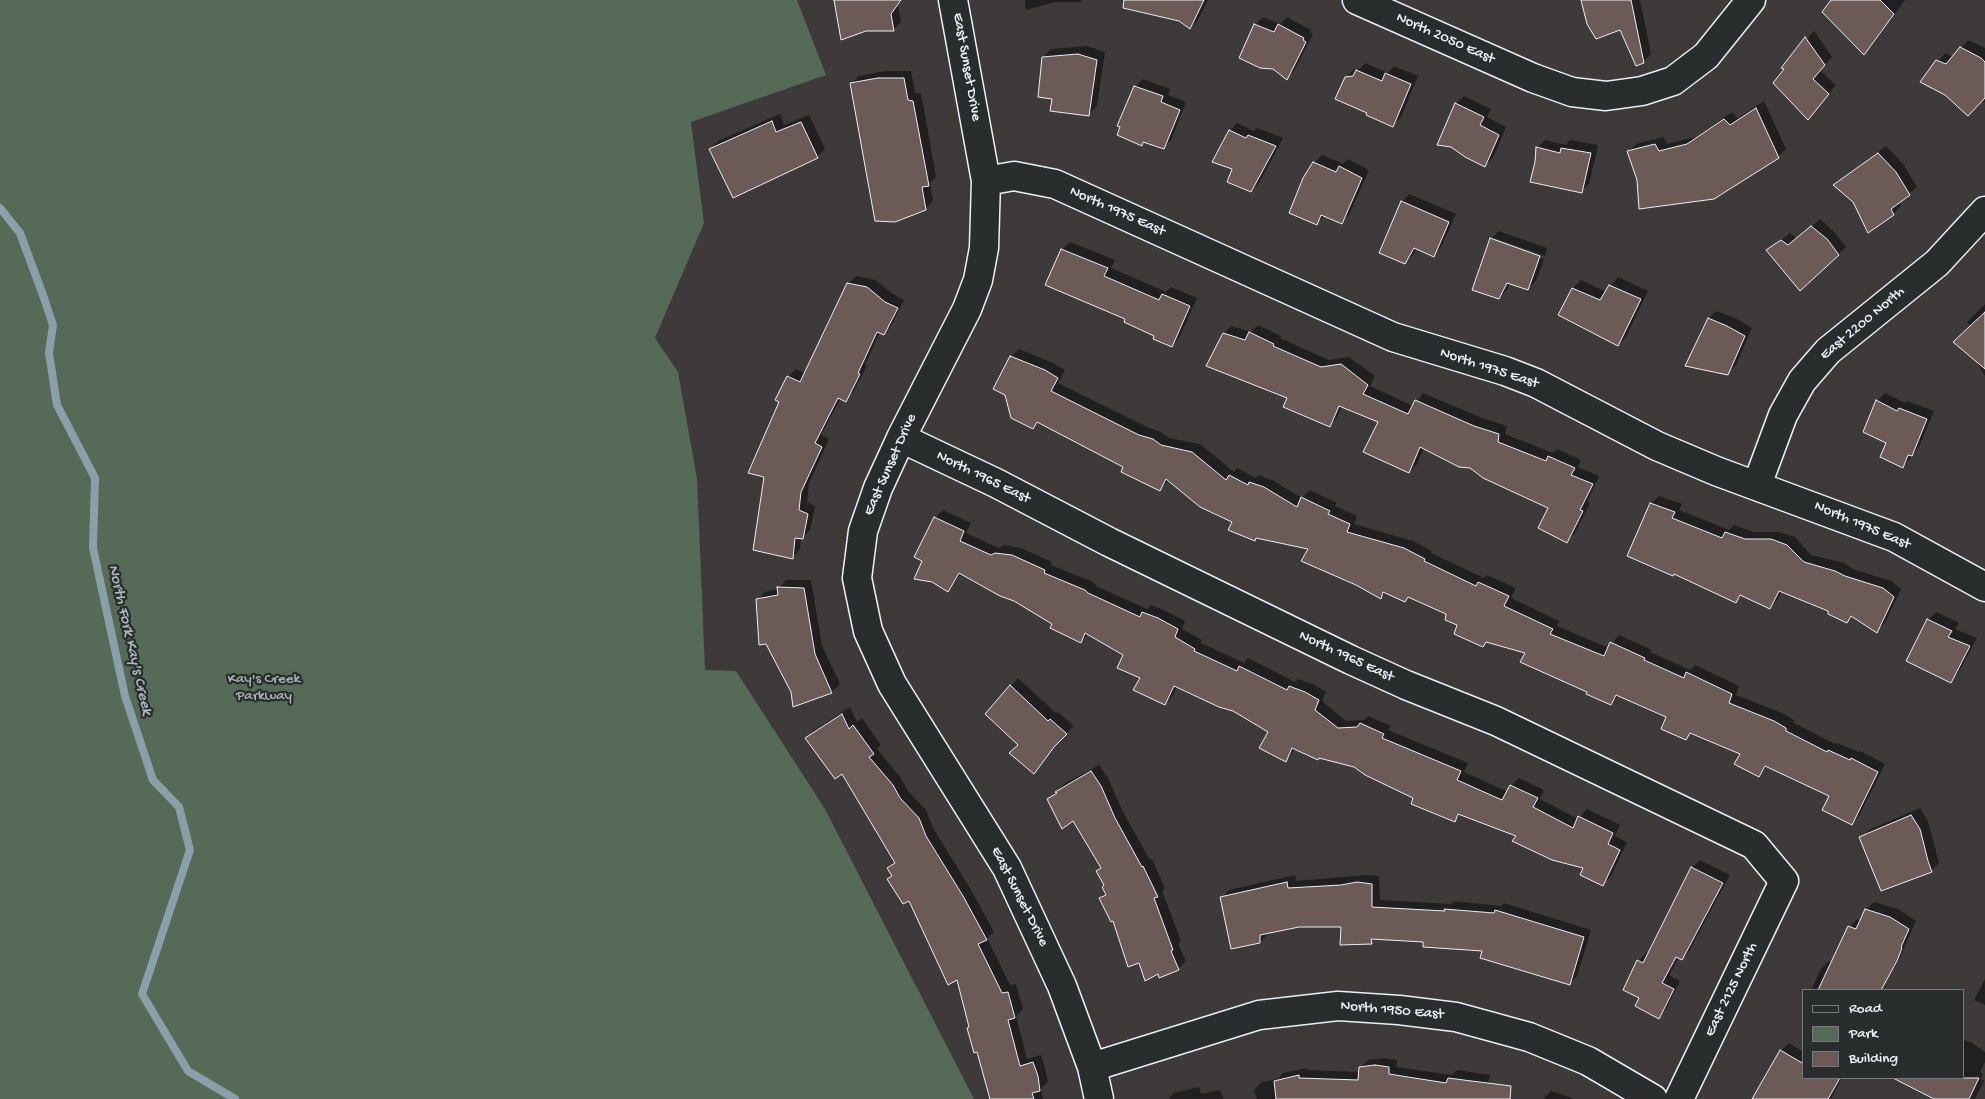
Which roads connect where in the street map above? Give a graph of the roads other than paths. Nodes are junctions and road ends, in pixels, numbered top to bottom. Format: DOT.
graph roads {
  1 [pos="954,0"];
  2 [pos="1357,0"];
  3 [pos="1751,0"];
  4 [pos="986,181"];
  5 [pos="1985,211"];
  6 [pos="901,438"];
  7 [pos="1757,485"];
  8 [pos="1985,587"];
  9 [pos="1784,881"];
  10 [pos="1092,1067"];
  11 [pos="1098,1099"];
  12 [pos="1653,1099"];
  13 [pos="1679,1099"];
  1 -- 4 [label="street, East Sunset Drive"];
  2 -- 3 [label="street, North 2050 East"];
  4 -- 6 [label="street, East Sunset Drive"];
  4 -- 7 [label="street, North 1975 East"];
  5 -- 7 [label="street, East 2200 North"];
  6 -- 9 [label="street, North 1965 East"];
  6 -- 10 [label="street, East Sunset Drive"];
  7 -- 8 [label="street, North 1975 East"];
  9 -- 13 [label="street, East 2125 North"];
  10 -- 11 [label="street, East Sunset Drive"];
  10 -- 12 [label="street, North 1950 East"];
}
